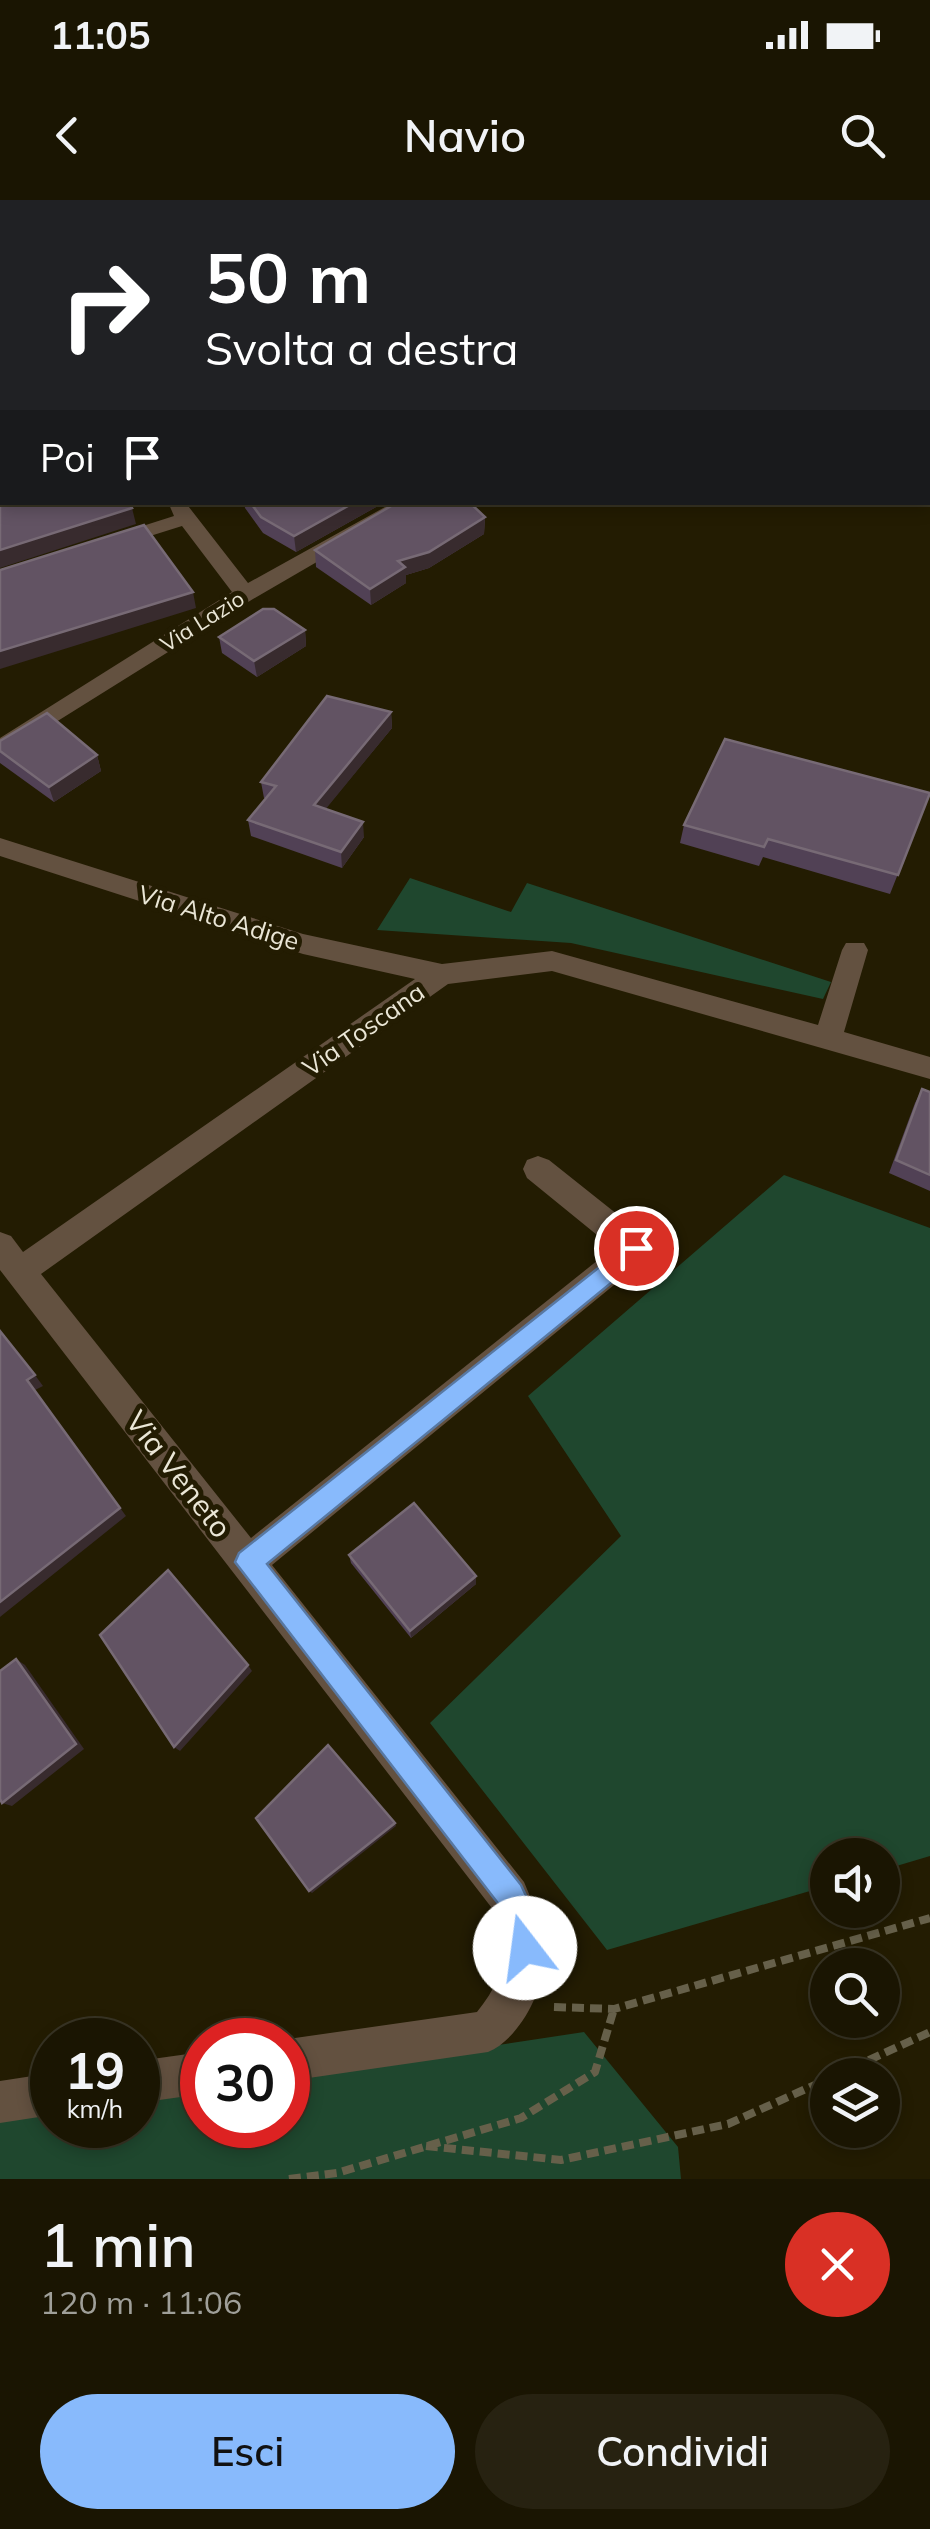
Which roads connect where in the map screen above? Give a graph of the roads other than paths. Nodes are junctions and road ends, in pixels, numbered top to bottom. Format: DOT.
graph roads {
  1 [pos="405,505"];
  2 [pos="180,510"];
  3 [pos="93,548"];
  4 [pos="245,594"];
  5 [pos="0,749"];
  6 [pos="0,847"];
  7 [pos="855,950"];
  8 [pos="442,974"];
  9 [pos="828,1038"];
  10 [pos="930,1068"];
  11 [pos="538,1169"];
  12 [pos="10,1258"];
  13 [pos="248,1562"];
  14 [pos="310,2057"];
  15 [pos="30,2097"];
  16 [pos="0,2102"];
  1 -- 4 [label="street, Via Lazio"];
  2 -- 3 [label="street"];
  2 -- 4 [label="street"];
  4 -- 5 [label="street, Via Lazio"];
  6 -- 8 [label="street, Via Alto Adige"];
  7 -- 9 [label="street"];
  8 -- 9 [label="street, Via Toscana"];
  8 -- 12 [label="street, Via Toscana"];
  9 -- 10 [label="street, Via Toscana"];
  11 -- 13 [label="street"];
  12 -- 13 [label="street, Via Veneto"];
  13 -- 14 [label="street, Via Veneto"];
  15 -- 16 [label="street"];
}
